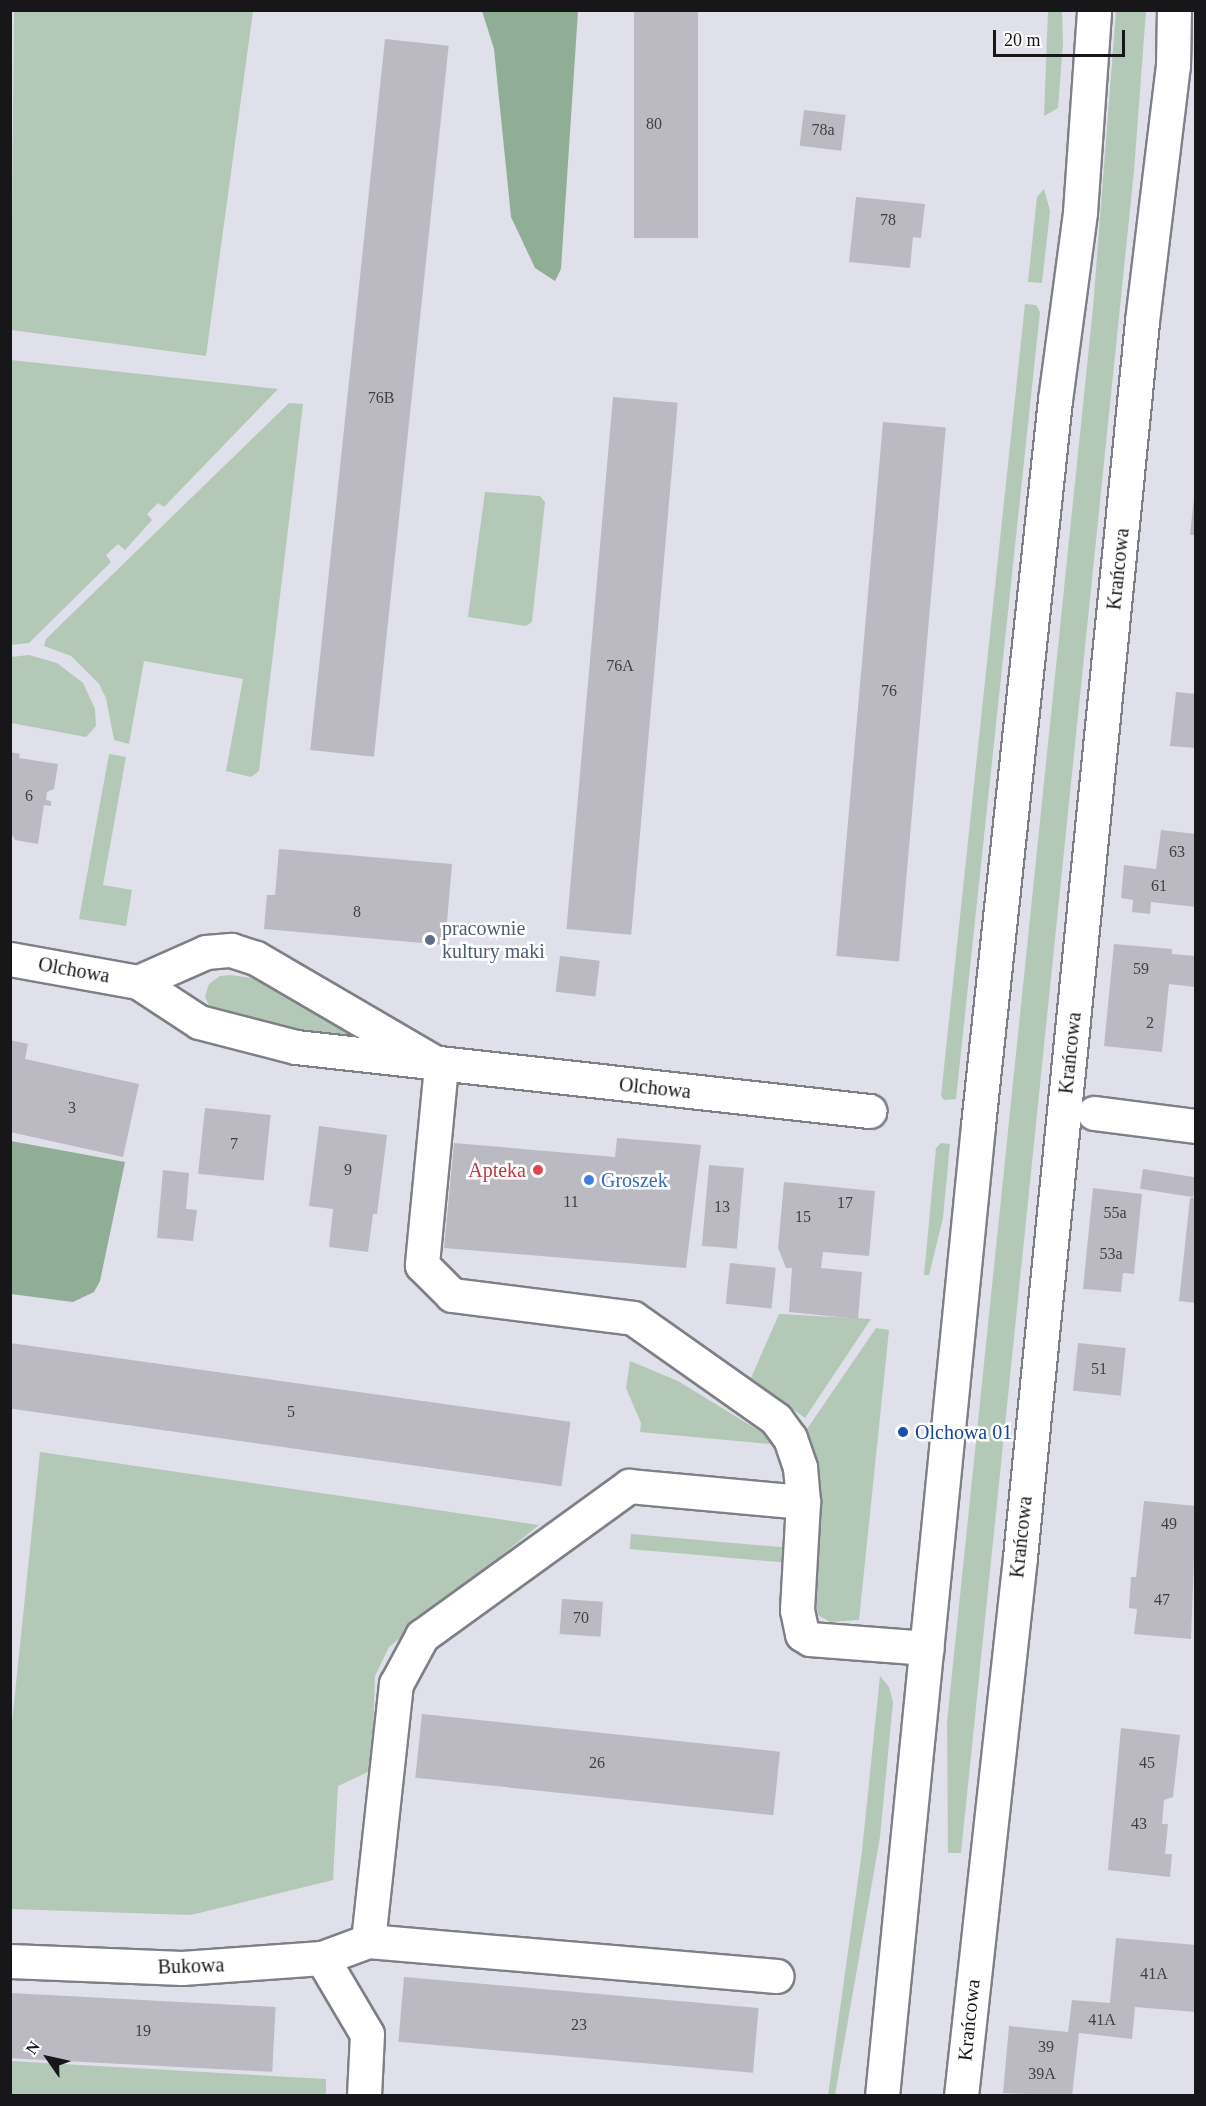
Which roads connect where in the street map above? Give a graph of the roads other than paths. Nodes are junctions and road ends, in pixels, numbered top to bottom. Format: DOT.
graph roads {
  1 [pos="1094,10"];
  2 [pos="1174,10"];
  3 [pos="10,959"];
  4 [pos="138,982"];
  5 [pos="441,1066"];
  6 [pos="869,1111"];
  7 [pos="1094,1113"];
  8 [pos="1196,1126"];
  9 [pos="803,1502"];
  10 [pos="927,1648"];
  11 [pos="368,1941"];
  12 [pos="322,1958"];
  13 [pos="10,1961"];
  14 [pos="777,1976"];
  15 [pos="364,2096"];
  16 [pos="882,2096"];
  17 [pos="961,2096"];
  1 -- 10 [label="main road"];
  2 -- 17 [label="main road, Krańcowa"];
  3 -- 4 [label="main road, Olchowa"];
  4 -- 5 [label="main road, Olchowa"];
  4 -- 5 [label="main road, Olchowa"];
  5 -- 6 [label="main road, Olchowa"];
  5 -- 9 [label="main road"];
  7 -- 8 [label="main road"];
  9 -- 10 [label="main road"];
  9 -- 11 [label="main road"];
  10 -- 16 [label="main road"];
  11 -- 12 [label="main road, Bukowa"];
  11 -- 14 [label="main road"];
  12 -- 13 [label="main road, Bukowa"];
  12 -- 15 [label="main road"];
}
